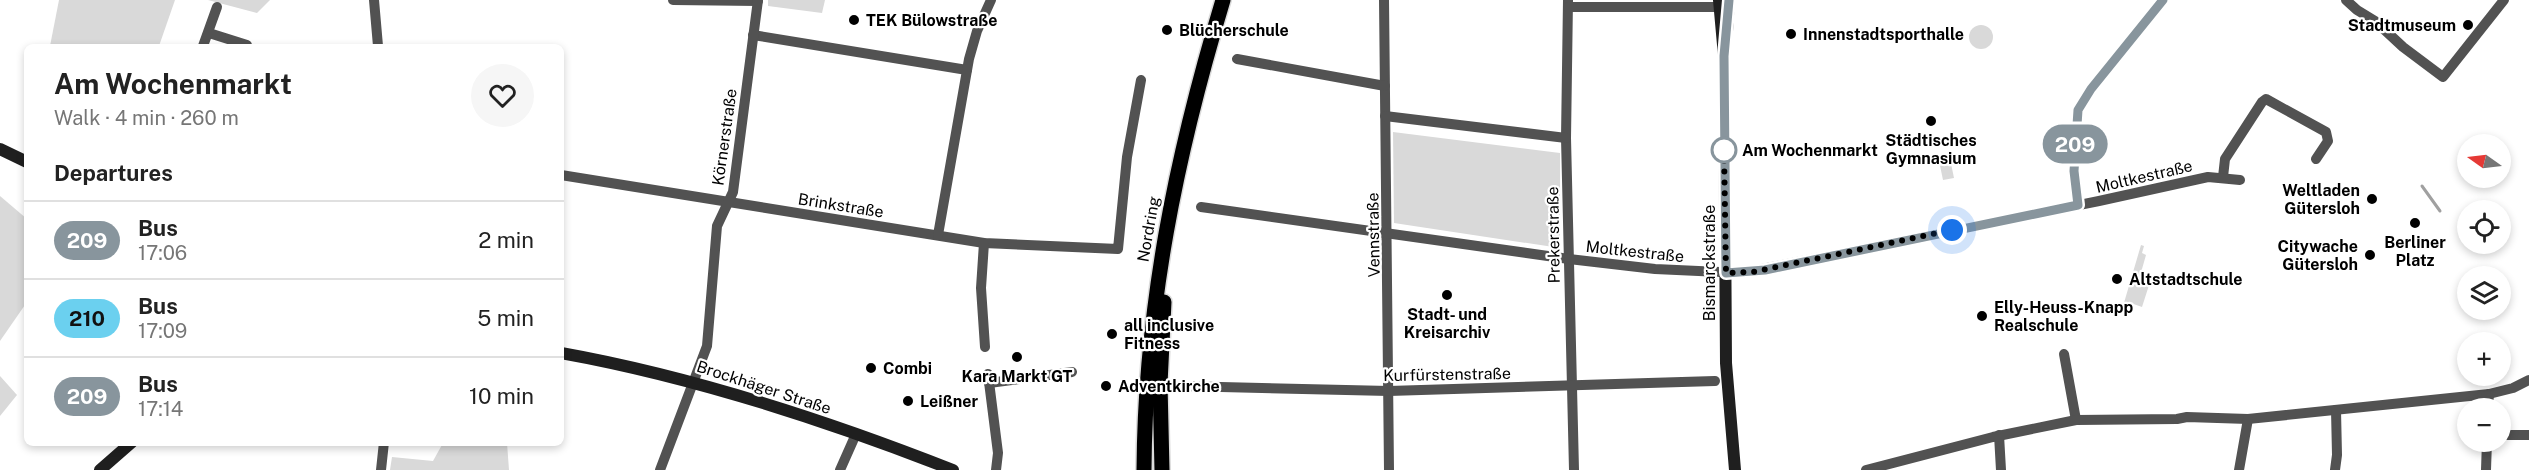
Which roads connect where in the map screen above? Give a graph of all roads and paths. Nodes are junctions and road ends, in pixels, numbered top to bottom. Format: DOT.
graph roads {
  1 [pos="374,0"];
  2 [pos="673,0"];
  3 [pos="758,0"];
  4 [pos="991,0"];
  5 [pos="1222,0"];
  6 [pos="1233,0"];
  7 [pos="1384,0"];
  8 [pos="2163,0"];
  9 [pos="2346,0"];
  10 [pos="2504,0"];
  11 [pos="1568,3"];
  12 [pos="1724,4"];
  13 [pos="217,7"];
  14 [pos="209,33"];
  15 [pos="753,35"];
  16 [pos="204,44"];
  17 [pos="244,44"];
  18 [pos="378,44"];
  19 [pos="1237,59"];
  20 [pos="967,70"];
  21 [pos="1141,80"];
  22 [pos="1385,86"];
  23 [pos="1385,116"];
  24 [pos="1566,138"];
  25 [pos="0,149"];
  26 [pos="2316,159"];
  27 [pos="24,161"];
  28 [pos="564,176"];
  29 [pos="2223,177"];
  30 [pos="2240,180"];
  31 [pos="728,203"];
  32 [pos="2078,205"];
  33 [pos="1201,207"];
  34 [pos="1388,232"];
  35 [pos="938,235"];
  36 [pos="984,243"];
  37 [pos="1569,259"];
  38 [pos="1726,273"];
  39 [pos="984,347"];
  40 [pos="564,353"];
  41 [pos="2064,354"];
  42 [pos="1072,372"];
  43 [pos="2529,380"];
  44 [pos="1715,381"];
  45 [pos="694,382"];
  46 [pos="1180,386"];
  47 [pos="1572,386"];
  48 [pos="1389,392"];
  49 [pos="2489,394"];
  50 [pos="2489,398"];
  51 [pos="2336,410"];
  52 [pos="2248,419"];
  53 [pos="2076,420"];
  54 [pos="856,434"];
  55 [pos="1999,435"];
  56 [pos="2511,435"];
  57 [pos="2529,435"];
  58 [pos="127,446"];
  59 [pos="384,446"];
  60 [pos="2487,452"];
  61 [pos="100,470"];
  62 [pos="381,470"];
  63 [pos="660,470"];
  64 [pos="840,470"];
  65 [pos="953,470"];
  66 [pos="996,470"];
  67 [pos="1144,470"];
  68 [pos="1162,470"];
  69 [pos="1389,470"];
  70 [pos="1574,470"];
  71 [pos="1736,470"];
  72 [pos="1866,470"];
  73 [pos="2001,470"];
  74 [pos="2239,470"];
  75 [pos="2335,470"];
  76 [pos="2486,470"];
  1 -- 18 [label="street"];
  2 -- 3 [label="street"];
  3 -- 15 [label="street, Körnerstraße"];
  4 -- 20 [label="street"];
  5 -- 67 [label="main road, Nordring"];
  6 -- 68 [label="main road, Nordring"];
  7 -- 22 [label="street, Vennstraße"];
  8 -- 32 [label="street"];
  9 -- 10 [label="street"];
  11 -- 12 [label="street"];
  11 -- 24 [label="street, Prekerstraße"];
  12 -- 38 [label="street, Bismarckstraße"];
  13 -- 14 [label="street"];
  14 -- 16 [label="street"];
  14 -- 17 [label="street"];
  15 -- 20 [label="street"];
  15 -- 31 [label="street, Körnerstraße"];
  19 -- 22 [label="street"];
  20 -- 35 [label="street"];
  21 -- 36 [label="street, Brinkstraße"];
  22 -- 23 [label="street, Vennstraße"];
  23 -- 24 [label="street"];
  23 -- 34 [label="street, Vennstraße"];
  24 -- 37 [label="street, Prekerstraße"];
  25 -- 27 [label="street"];
  26 -- 29 [label="street"];
  28 -- 31 [label="street, Brinkstraße"];
  29 -- 30 [label="street, Moltkestraße"];
  29 -- 32 [label="street, Moltkestraße"];
  31 -- 35 [label="street, Brinkstraße"];
  31 -- 45 [label="street, Körnerstraße"];
  32 -- 38 [label="street, Moltkestraße"];
  33 -- 34 [label="street, Moltkestraße"];
  34 -- 37 [label="street, Moltkestraße"];
  34 -- 48 [label="street, Vennstraße"];
  35 -- 36 [label="street, Brinkstraße"];
  36 -- 39 [label="street"];
  37 -- 38 [label="street, Moltkestraße"];
  37 -- 47 [label="street, Prekerstraße"];
  38 -- 71 [label="street, Bismarckstraße"];
  40 -- 45 [label="street, Brockhäger Straße"];
  41 -- 53 [label="street"];
  42 -- 66 [label="street"];
  43 -- 49 [label="street"];
  44 -- 47 [label="street, Kurfürstenstraße"];
  45 -- 54 [label="street, Brockhäger Straße"];
  45 -- 63 [label="street, Körnerstraße"];
  46 -- 48 [label="street, Kurfürstenstraße"];
  47 -- 48 [label="street, Kurfürstenstraße"];
  47 -- 70 [label="street, Prekerstraße"];
  48 -- 69 [label="street, Vennstraße"];
  49 -- 50 [label="street"];
  49 -- 51 [label="street"];
  51 -- 52 [label="street"];
  51 -- 75 [label="street"];
  52 -- 53 [label="street"];
  52 -- 74 [label="street"];
  53 -- 55 [label="street"];
  54 -- 64 [label="street"];
  54 -- 65 [label="street, Brockhäger Straße"];
  55 -- 72 [label="street"];
  55 -- 73 [label="street"];
  56 -- 57 [label="street"];
  58 -- 61 [label="street"];
  59 -- 62 [label="street"];
  60 -- 76 [label="street"];
}
